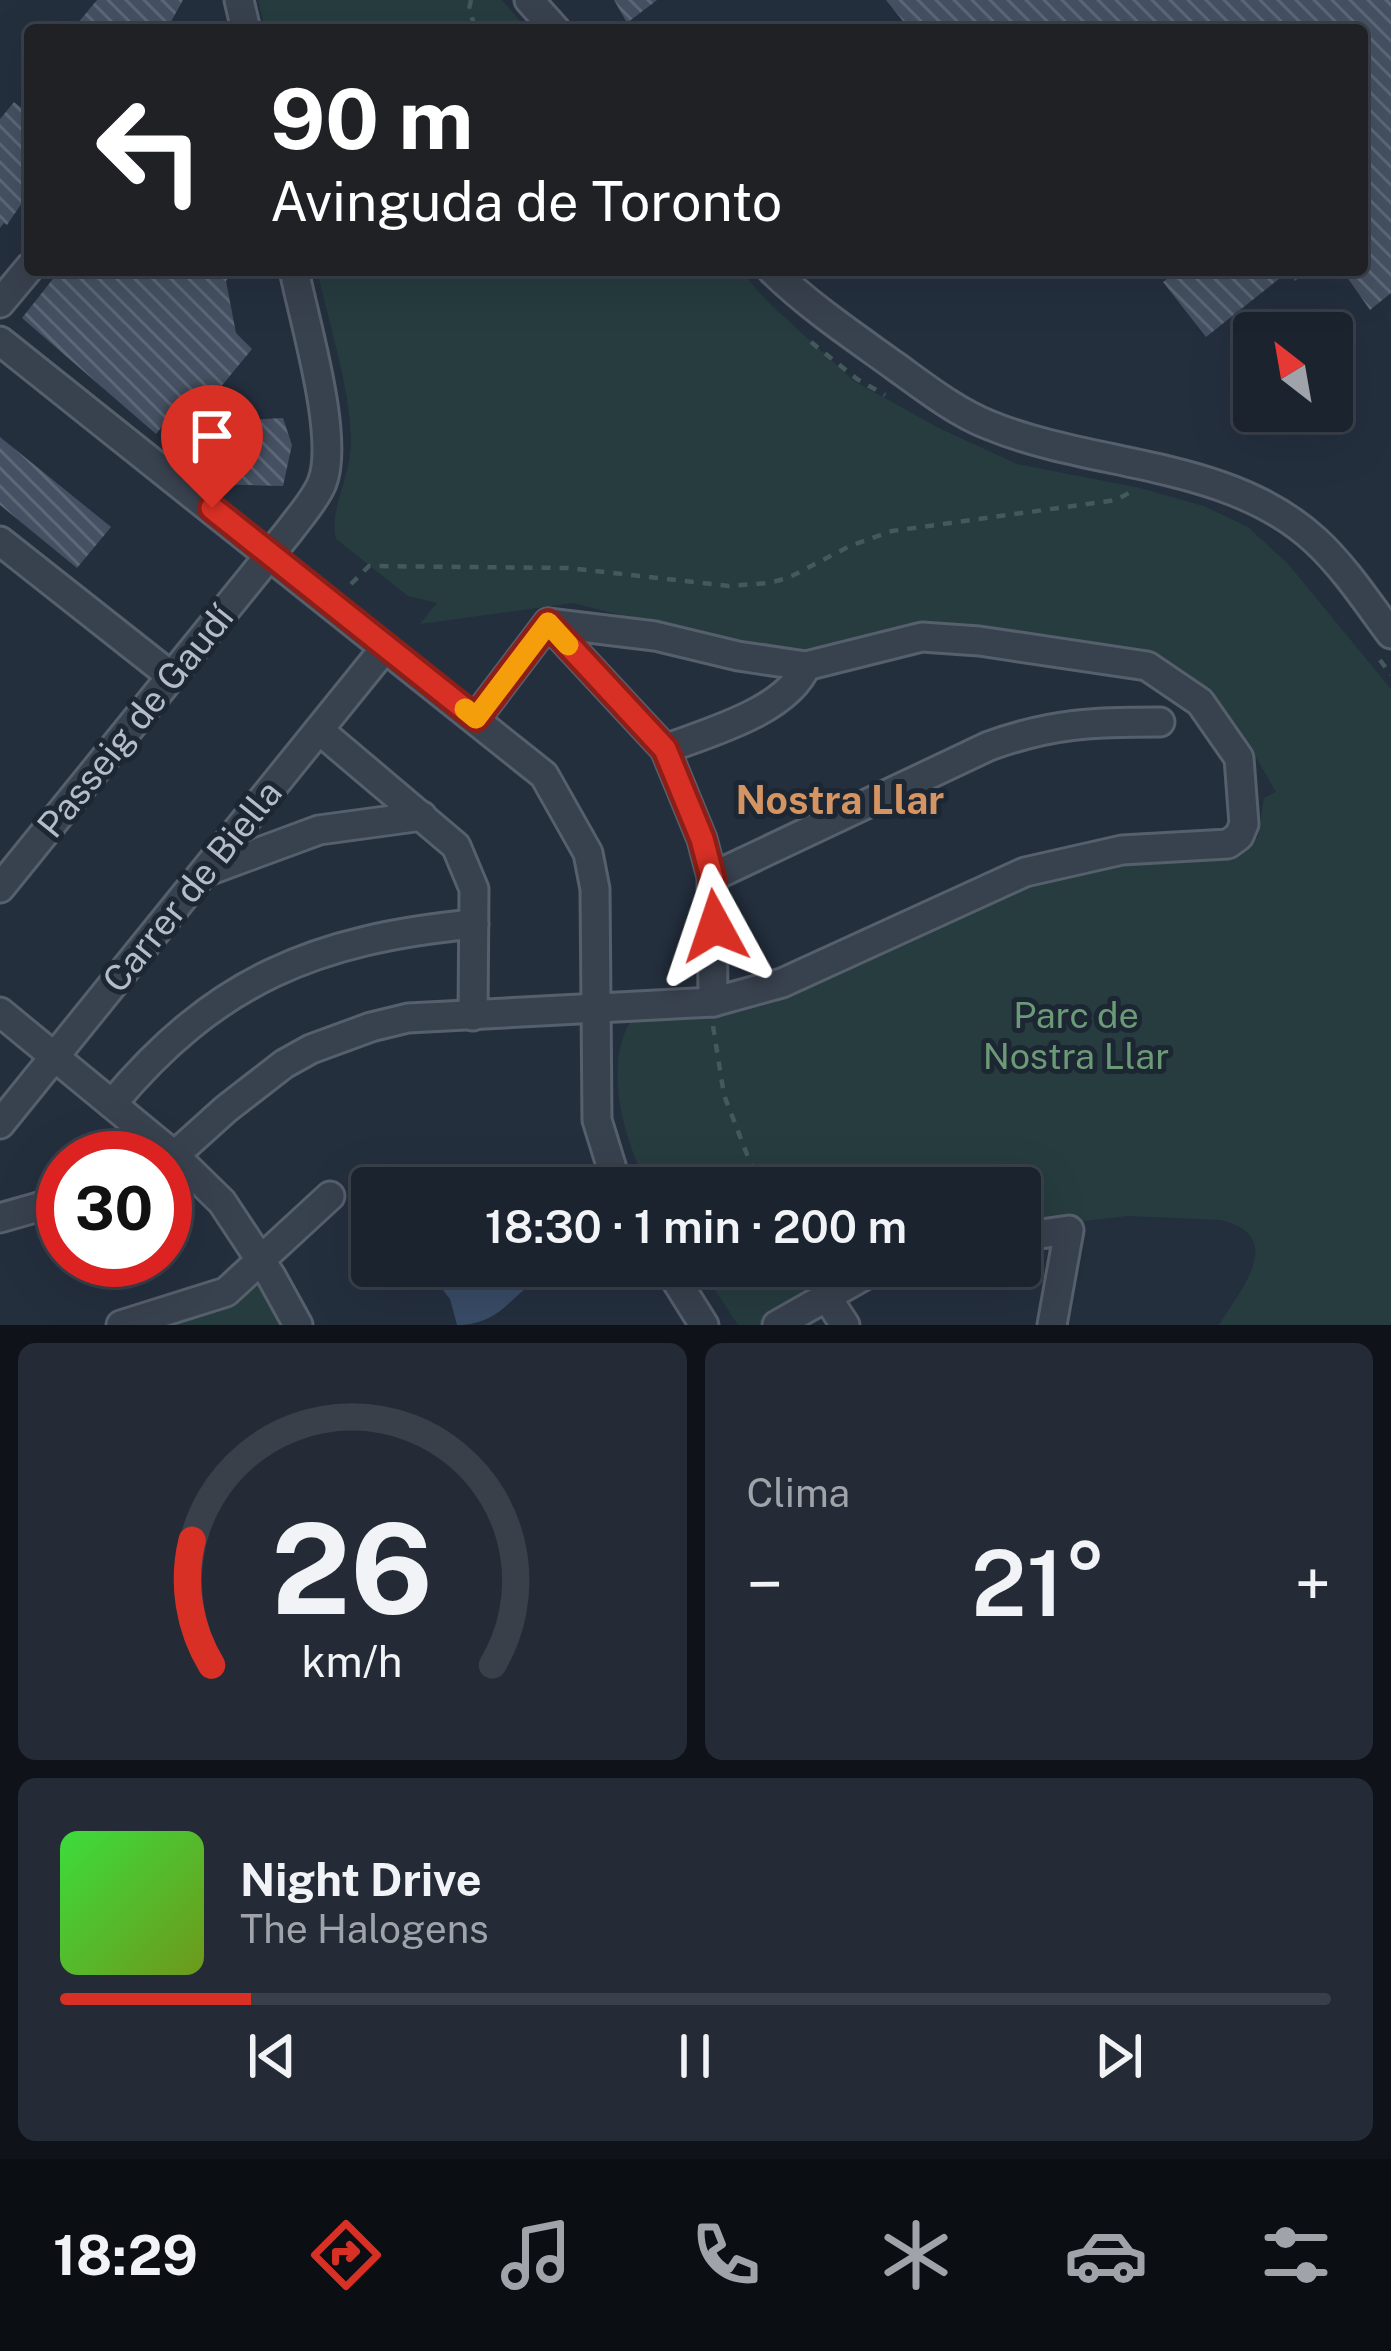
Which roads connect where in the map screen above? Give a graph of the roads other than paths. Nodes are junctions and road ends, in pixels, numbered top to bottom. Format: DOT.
graph roads {
  1 [pos="529,0"];
  2 [pos="552,24"];
  3 [pos="24,274"];
  4 [pos="295,276"];
  5 [pos="778,276"];
  6 [pos="0,303"];
  7 [pos="0,340"];
  8 [pos="0,541"];
  9 [pos="270,554"];
  10 [pos="548,623"];
  11 [pos="1385,646"];
  12 [pos="385,648"];
  13 [pos="806,666"];
  14 [pos="171,676"];
  15 [pos="476,718"];
  16 [pos="1160,722"];
  17 [pos="319,730"];
  18 [pos="665,749"];
  19 [pos="422,816"];
  20 [pos="204,873"];
  21 [pos="712,877"];
  22 [pos="0,888"];
  23 [pos="474,923"];
  24 [pos="713,1002"];
  25 [pos="593,1010"];
  26 [pos="0,1012"];
  27 [pos="473,1016"];
  28 [pos="56,1055"];
  29 [pos="112,1105"];
  30 [pos="0,1124"];
  31 [pos="139,1131"];
  32 [pos="192,1141"];
  33 [pos="612,1167"];
  34 [pos="192,1178"];
  35 [pos="330,1196"];
  36 [pos="36,1208"];
  37 [pos="0,1218"];
  38 [pos="1041,1234"];
  39 [pos="262,1262"];
  40 [pos="680,1287"];
  41 [pos="842,1287"];
  42 [pos="826,1296"];
  43 [pos="122,1325"];
  44 [pos="298,1325"];
  45 [pos="704,1325"];
  46 [pos="777,1325"];
  47 [pos="845,1325"];
  48 [pos="1052,1325"];
  1 -- 2 [label="street"];
  3 -- 6 [label="street"];
  4 -- 9 [label="street, Passeig de Gaudí"];
  5 -- 11 [label="street"];
  7 -- 9 [label="street"];
  8 -- 14 [label="street"];
  9 -- 12 [label="street"];
  9 -- 14 [label="street, Passeig de Gaudí"];
  10 -- 13 [label="street"];
  10 -- 15 [label="street"];
  10 -- 18 [label="street"];
  12 -- 15 [label="street"];
  12 -- 17 [label="street, Carrer de Biella"];
  13 -- 18 [label="street"];
  13 -- 24 [label="street"];
  14 -- 22 [label="street, Passeig de Gaudí"];
  15 -- 25 [label="street"];
  16 -- 21 [label="street"];
  17 -- 19 [label="street"];
  17 -- 20 [label="street, Carrer de Biella"];
  18 -- 21 [label="street"];
  19 -- 20 [label="street"];
  19 -- 23 [label="street"];
  20 -- 28 [label="street, Carrer de Biella"];
  21 -- 24 [label="street"];
  23 -- 27 [label="street"];
  23 -- 29 [label="street"];
  24 -- 25 [label="street"];
  25 -- 27 [label="street"];
  25 -- 33 [label="street"];
  26 -- 28 [label="street"];
  27 -- 32 [label="street"];
  28 -- 29 [label="street"];
  28 -- 30 [label="street, Carrer de Biella"];
  29 -- 31 [label="street"];
  34 -- 39 [label="street"];
  35 -- 39 [label="street"];
  36 -- 37 [label="street"];
  38 -- 48 [label="street"];
  39 -- 43 [label="street"];
  39 -- 44 [label="street"];
  40 -- 45 [label="street"];
  41 -- 42 [label="street"];
  42 -- 46 [label="street"];
  42 -- 47 [label="street"];
}
